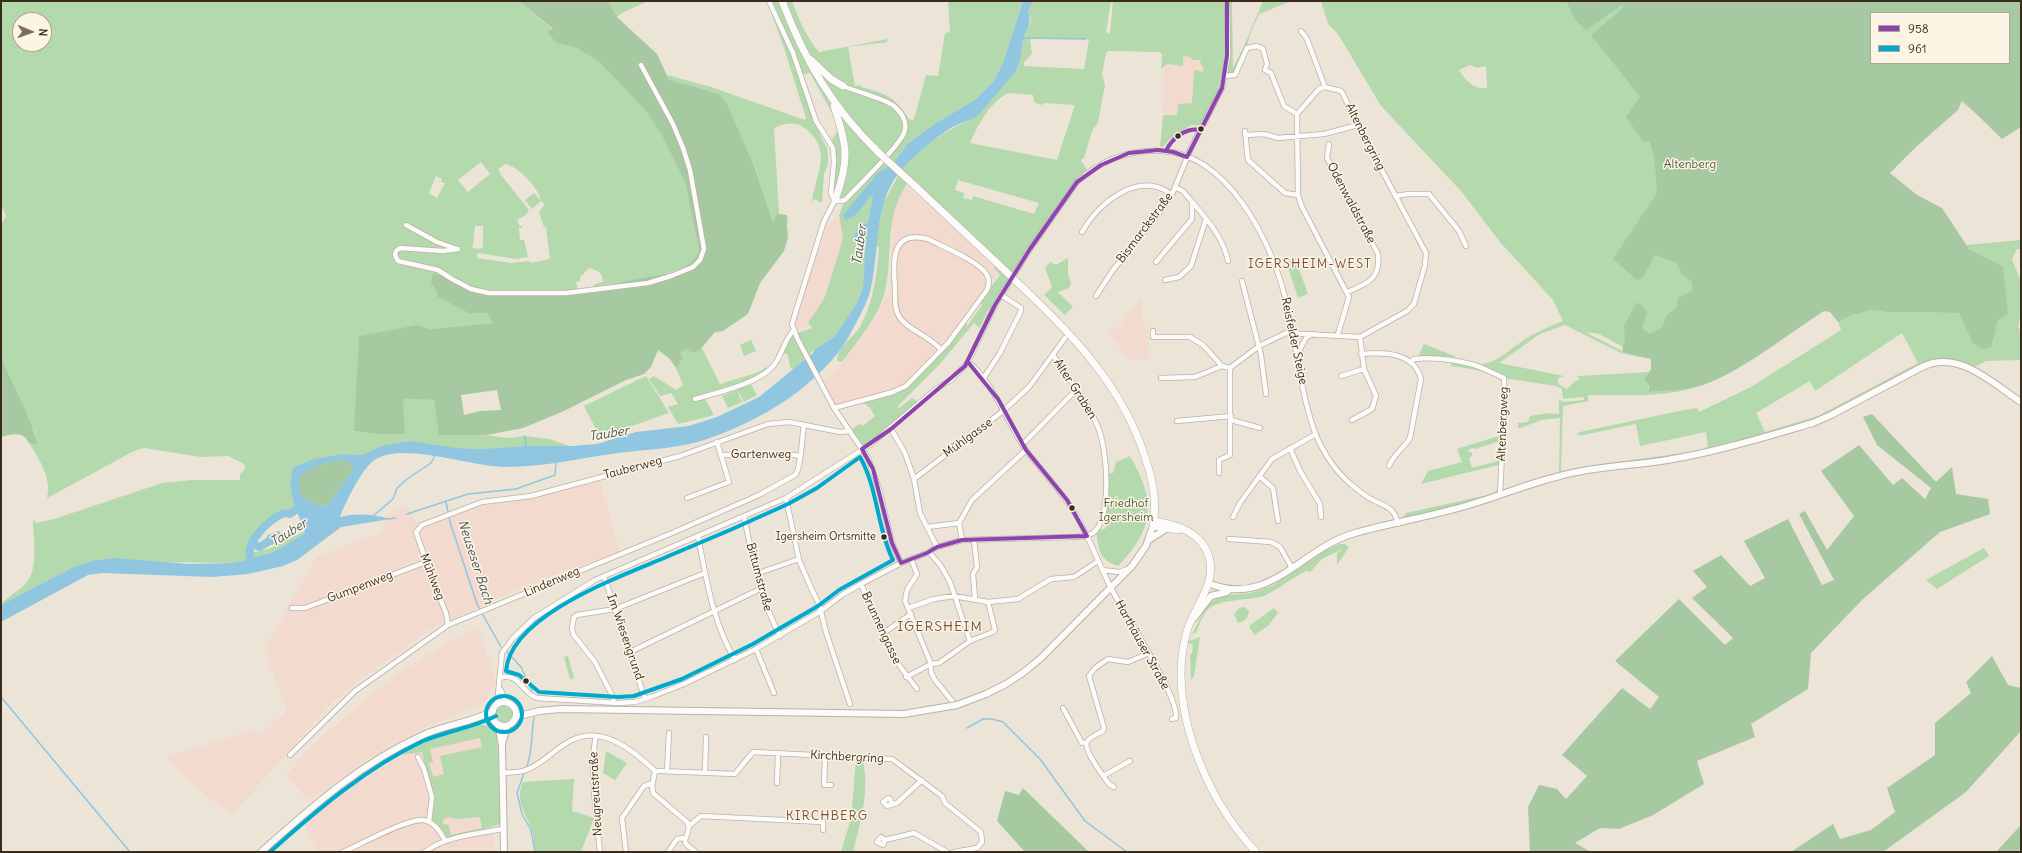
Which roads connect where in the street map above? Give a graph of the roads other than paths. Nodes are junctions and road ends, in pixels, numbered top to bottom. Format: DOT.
graph roads {
  1 [pos="769,1"];
  2 [pos="782,1"];
  3 [pos="1227,1"];
  4 [pos="1301,31"];
  5 [pos="805,54"];
  6 [pos="641,65"];
  7 [pos="1225,76"];
  8 [pos="843,86"];
  9 [pos="1325,87"];
  10 [pos="832,100"];
  11 [pos="1297,114"];
  12 [pos="1358,125"];
  13 [pos="1297,136"];
  14 [pos="1329,144"];
  15 [pos="1188,157"];
  16 [pos="1175,187"];
  17 [pos="1171,194"];
  18 [pos="1298,195"];
  19 [pos="1395,196"];
  20 [pos="835,200"];
  21 [pos="1192,203"];
  22 [pos="1206,219"];
  23 [pos="406,225"];
  24 [pos="1082,232"];
  25 [pos="1466,246"];
  26 [pos="1228,261"];
  27 [pos="1156,262"];
  28 [pos="1166,280"];
  29 [pos="1242,281"];
  30 [pos="1347,292"];
  31 [pos="1001,295"];
  32 [pos="1096,296"];
  33 [pos="794,330"];
  34 [pos="1153,331"];
  35 [pos="1293,333"];
  36 [pos="1313,334"];
  37 [pos="1338,334"];
  38 [pos="1360,337"];
  39 [pos="1066,338"];
  40 [pos="1259,346"];
  41 [pos="940,350"];
  42 [pos="1361,354"];
  43 [pos="1053,355"];
  44 [pos="1297,355"];
  45 [pos="968,362"];
  46 [pos="1411,362"];
  47 [pos="1222,366"];
  48 [pos="1230,368"];
  49 [pos="1364,369"];
  50 [pos="1340,376"];
  51 [pos="1161,378"];
  52 [pos="983,379"];
  53 [pos="1076,390"];
  54 [pos="1266,394"];
  55 [pos="695,399"];
  56 [pos="2021,402"];
  57 [pos="834,408"];
  58 [pos="1003,411"];
  59 [pos="1231,418"];
  60 [pos="1352,420"];
  61 [pos="1177,421"];
  62 [pos="804,425"];
  63 [pos="1260,428"];
  64 [pos="891,429"];
  65 [pos="850,431"];
  66 [pos="1316,434"];
  67 [pos="717,442"];
  68 [pos="1023,444"];
  69 [pos="1290,448"];
  70 [pos="862,449"];
  71 [pos="1026,450"];
  72 [pos="722,455"];
  73 [pos="799,456"];
  74 [pos="1389,466"];
  75 [pos="1219,473"];
  76 [pos="1259,476"];
  77 [pos="914,479"];
  78 [pos="1500,495"];
  79 [pos="687,498"];
  80 [pos="786,498"];
  81 [pos="744,517"];
  82 [pos="1233,517"];
  83 [pos="1321,517"];
  84 [pos="1278,521"];
  85 [pos="959,523"];
  86 [pos="1154,523"];
  87 [pos="1398,524"];
  88 [pos="927,527"];
  89 [pos="1166,529"];
  90 [pos="418,530"];
  91 [pos="1187,531"];
  92 [pos="698,536"];
  93 [pos="1087,536"];
  94 [pos="1229,539"];
  95 [pos="962,540"];
  96 [pos="974,540"];
  97 [pos="1149,540"];
  98 [pos="937,547"];
  99 [pos="929,552"];
  100 [pos="799,559"];
  101 [pos="912,559"];
  102 [pos="1098,561"];
  103 [pos="426,562"];
  104 [pos="901,562"];
  105 [pos="1130,568"];
  106 [pos="1292,568"];
  107 [pos="1102,570"];
  108 [pos="705,572"];
  109 [pos="756,574"];
  110 [pos="604,576"];
  111 [pos="861,584"];
  112 [pos="1207,585"];
  113 [pos="1110,587"];
  114 [pos="760,589"];
  115 [pos="1238,590"];
  116 [pos="1219,592"];
  117 [pos="954,596"];
  118 [pos="975,599"];
  119 [pos="988,602"];
  120 [pos="292,608"];
  121 [pos="908,608"];
  122 [pos="615,609"];
  123 [pos="715,611"];
  124 [pos="821,611"];
  125 [pos="911,614"];
  126 [pos="1191,620"];
  127 [pos="448,625"];
  128 [pos="882,634"];
  129 [pos="780,636"];
  130 [pos="970,641"];
  131 [pos="756,649"];
  132 [pos="630,652"];
  133 [pos="1149,653"];
  134 [pos="735,660"];
  135 [pos="931,664"];
  136 [pos="906,677"];
  137 [pos="500,678"];
  138 [pos="500,684"];
  139 [pos="917,689"];
  140 [pos="774,693"];
  141 [pos="645,698"];
  142 [pos="506,703"];
  143 [pos="614,703"];
  144 [pos="850,704"];
  145 [pos="497,705"];
  146 [pos="955,706"];
  147 [pos="1064,708"];
  148 [pos="515,709"];
  149 [pos="493,711"];
  150 [pos="539,711"];
  151 [pos="516,717"];
  152 [pos="477,718"];
  153 [pos="1172,719"];
  154 [pos="496,723"];
  155 [pos="507,726"];
  156 [pos="668,733"];
  157 [pos="596,736"];
  158 [pos="706,737"];
  159 [pos="1086,743"];
  160 [pos="502,745"];
  161 [pos="778,754"];
  162 [pos="290,755"];
  163 [pos="825,756"];
  164 [pos="418,757"];
  165 [pos="1130,761"];
  166 [pos="655,771"];
  167 [pos="667,771"];
  168 [pos="502,773"];
  169 [pos="704,773"];
  170 [pos="1104,776"];
  171 [pos="922,780"];
  172 [pos="653,783"];
  173 [pos="777,783"];
  174 [pos="831,785"];
  175 [pos="1114,787"];
  176 [pos="892,804"];
  177 [pos="429,822"];
  178 [pos="689,826"];
  179 [pos="503,829"];
  180 [pos="823,830"];
  181 [pos="684,838"];
  182 [pos="885,840"];
  183 [pos="445,841"];
  184 [pos="261,852"];
  185 [pos="343,852"];
  186 [pos="425,852"];
  187 [pos="504,852"];
  188 [pos="600,852"];
  189 [pos="626,852"];
  190 [pos="668,852"];
  191 [pos="696,852"];
  192 [pos="947,852"];
  193 [pos="954,852"];
  194 [pos="1256,852"];
  1 -- 20 [label="street"];
  2 -- 5 [label="main road"];
  3 -- 7 [label="street, Bismarckstraße"];
  4 -- 9 [label="street"];
  5 -- 8 [label="main road"];
  5 -- 10 [label="main road"];
  6 -- 23 [label="street"];
  7 -- 11 [label="street"];
  7 -- 15 [label="street, Bismarckstraße"];
  8 -- 20 [label="street"];
  9 -- 11 [label="street"];
  9 -- 12 [label="street, Altenbergring"];
  10 -- 20 [label="main road"];
  10 -- 86 [label="main road, bridge"];
  11 -- 13 [label="street"];
  12 -- 13 [label="street"];
  12 -- 19 [label="street, Altenbergring"];
  13 -- 18 [label="street"];
  13 -- 18 [label="street"];
  14 -- 30 [label="street, Odenwaldstraße"];
  15 -- 16 [label="street, Bismarckstraße"];
  15 -- 31 [label="street, Reisfelder Steige"];
  15 -- 35 [label="street, Reisfelder Steige"];
  16 -- 17 [label="street, Bismarckstraße"];
  16 -- 21 [label="street"];
  17 -- 24 [label="street"];
  17 -- 32 [label="street, Bismarckstraße"];
  18 -- 30 [label="street"];
  19 -- 25 [label="street"];
  19 -- 38 [label="street, Altenbergring"];
  20 -- 33 [label="street"];
  21 -- 22 [label="street"];
  21 -- 27 [label="street"];
  22 -- 26 [label="street"];
  22 -- 28 [label="street"];
  29 -- 40 [label="street"];
  30 -- 37 [label="street"];
  31 -- 45 [label="street, Reisfelder Steige"];
  31 -- 52 [label="street"];
  33 -- 55 [label="street"];
  33 -- 57 [label="street"];
  34 -- 47 [label="street"];
  35 -- 36 [label="street"];
  35 -- 40 [label="street"];
  35 -- 44 [label="street, Reisfelder Steige"];
  36 -- 37 [label="street"];
  36 -- 44 [label="street"];
  37 -- 38 [label="street"];
  38 -- 42 [label="street"];
  39 -- 43 [label="street, Mühlgasse"];
  40 -- 48 [label="street"];
  40 -- 54 [label="street"];
  41 -- 41 [label="street"];
  41 -- 57 [label="street"];
  42 -- 46 [label="street"];
  42 -- 49 [label="street"];
  43 -- 53 [label="street, Alter Graben"];
  43 -- 58 [label="street, Mühlgasse"];
  44 -- 66 [label="street, Reisfelder Steige"];
  45 -- 52 [label="street, Harthäuser Straße"];
  45 -- 64 [label="street"];
  46 -- 74 [label="street"];
  46 -- 78 [label="street, Altenbergweg"];
  47 -- 48 [label="street"];
  47 -- 51 [label="street"];
  48 -- 59 [label="street"];
  49 -- 50 [label="street"];
  49 -- 60 [label="street"];
  52 -- 58 [label="street, Harthäuser Straße"];
  53 -- 68 [label="street"];
  53 -- 93 [label="street, Alter Graben"];
  56 -- 78 [label="main road"];
  57 -- 65 [label="street"];
  58 -- 68 [label="street, Harthäuser Straße"];
  58 -- 77 [label="street, Mühlgasse"];
  59 -- 61 [label="street"];
  59 -- 63 [label="street"];
  59 -- 75 [label="street"];
  62 -- 65 [label="street, Tauberweg"];
  62 -- 67 [label="street, Tauberweg"];
  62 -- 73 [label="street, Lindenweg"];
  64 -- 70 [label="street"];
  64 -- 77 [label="street"];
  65 -- 70 [label="street"];
  66 -- 69 [label="street"];
  66 -- 87 [label="street, Reisfelder Steige"];
  67 -- 72 [label="street"];
  67 -- 90 [label="street, Tauberweg"];
  68 -- 71 [label="street, Harthäuser Straße"];
  69 -- 76 [label="street"];
  69 -- 83 [label="street"];
  70 -- 80 [label="street"];
  70 -- 104 [label="street"];
  71 -- 85 [label="street"];
  71 -- 93 [label="street, Harthäuser Straße"];
  72 -- 73 [label="street, Gartenweg"];
  72 -- 79 [label="street"];
  73 -- 127 [label="street, Lindenweg"];
  76 -- 82 [label="street"];
  76 -- 84 [label="street"];
  77 -- 88 [label="street"];
  78 -- 87 [label="main road"];
  80 -- 81 [label="street"];
  80 -- 100 [label="street"];
  81 -- 92 [label="street"];
  81 -- 109 [label="street, Bittumstraße"];
  85 -- 88 [label="street"];
  85 -- 95 [label="street"];
  86 -- 89 [label="main road"];
  86 -- 91 [label="main road"];
  86 -- 97 [label="main road"];
  87 -- 106 [label="main road"];
  88 -- 98 [label="street"];
  89 -- 91 [label="main road"];
  89 -- 97 [label="main road"];
  90 -- 103 [label="street, Mühlweg"];
  91 -- 112 [label="main road"];
  92 -- 108 [label="street"];
  92 -- 110 [label="street"];
  93 -- 96 [label="street"];
  93 -- 102 [label="street, Harthäuser Straße"];
  94 -- 106 [label="street"];
  95 -- 96 [label="street"];
  95 -- 98 [label="street"];
  96 -- 118 [label="street"];
  97 -- 105 [label="main road"];
  98 -- 99 [label="street"];
  99 -- 101 [label="street"];
  99 -- 117 [label="street"];
  100 -- 109 [label="street"];
  100 -- 124 [label="street"];
  101 -- 104 [label="street"];
  101 -- 121 [label="street"];
  102 -- 107 [label="street, Harthäuser Straße"];
  102 -- 119 [label="street"];
  103 -- 120 [label="street, Gumpenweg"];
  103 -- 127 [label="street, Mühlweg"];
  104 -- 111 [label="street"];
  105 -- 107 [label="street"];
  105 -- 113 [label="main road"];
  106 -- 115 [label="main road"];
  107 -- 113 [label="street, Harthäuser Straße"];
  108 -- 122 [label="street"];
  108 -- 123 [label="street"];
  109 -- 114 [label="street, Bittumstraße"];
  110 -- 122 [label="street, Im Wiesengrund"];
  110 -- 137 [label="street"];
  111 -- 124 [label="street"];
  111 -- 128 [label="street, Brunnengasse"];
  112 -- 115 [label="main road"];
  112 -- 116 [label="main road"];
  112 -- 126 [label="main road"];
  113 -- 133 [label="street, Harthäuser Straße"];
  113 -- 146 [label="main road"];
  114 -- 123 [label="street"];
  114 -- 129 [label="street, Bittumstraße"];
  115 -- 116 [label="main road"];
  116 -- 126 [label="main road"];
  117 -- 118 [label="street"];
  117 -- 121 [label="street"];
  117 -- 130 [label="street"];
  118 -- 119 [label="street"];
  119 -- 130 [label="street"];
  121 -- 125 [label="street"];
  122 -- 132 [label="street, Im Wiesengrund"];
  122 -- 143 [label="street"];
  123 -- 132 [label="street"];
  123 -- 134 [label="street"];
  124 -- 129 [label="street"];
  124 -- 144 [label="street"];
  125 -- 128 [label="street"];
  125 -- 135 [label="street"];
  126 -- 194 [label="main road"];
  127 -- 162 [label="street, Lindenweg"];
  128 -- 136 [label="street, Brunnengasse"];
  129 -- 131 [label="street"];
  130 -- 135 [label="street"];
  131 -- 134 [label="street"];
  131 -- 140 [label="street"];
  132 -- 141 [label="street, Im Wiesengrund"];
  133 -- 153 [label="street, Harthäuser Straße"];
  133 -- 159 [label="street"];
  134 -- 141 [label="street"];
  135 -- 136 [label="street"];
  135 -- 146 [label="street"];
  136 -- 139 [label="street, Brunnengasse"];
  137 -- 138 [label="street"];
  137 -- 143 [label="street"];
  138 -- 142 [label="street"];
  138 -- 145 [label="street"];
  141 -- 143 [label="street"];
  142 -- 145 [label="main road"];
  142 -- 148 [label="main road"];
  145 -- 149 [label="main road"];
  146 -- 150 [label="main road"];
  147 -- 159 [label="street"];
  148 -- 150 [label="main road"];
  148 -- 151 [label="main road"];
  149 -- 152 [label="main road"];
  149 -- 154 [label="main road"];
  150 -- 151 [label="main road"];
  151 -- 155 [label="main road"];
  152 -- 154 [label="main road"];
  152 -- 184 [label="main road"];
  154 -- 155 [label="main road"];
  154 -- 160 [label="main road"];
  155 -- 160 [label="main road"];
  156 -- 167 [label="street"];
  157 -- 166 [label="street"];
  157 -- 168 [label="street"];
  157 -- 188 [label="street, Neugreutstraße"];
  158 -- 169 [label="street"];
  159 -- 170 [label="street"];
  160 -- 168 [label="main road"];
  161 -- 163 [label="street, Kirchbergring"];
  161 -- 169 [label="street, Kirchbergring"];
  161 -- 173 [label="street"];
  163 -- 171 [label="street, Kirchbergring"];
  163 -- 174 [label="street"];
  164 -- 177 [label="street"];
  165 -- 170 [label="street"];
  166 -- 167 [label="street, Kirchbergring"];
  166 -- 172 [label="street"];
  167 -- 169 [label="street, Kirchbergring"];
  168 -- 179 [label="main road"];
  170 -- 175 [label="street"];
  171 -- 176 [label="street"];
  171 -- 193 [label="street, Kirchbergring"];
  172 -- 178 [label="street"];
  172 -- 189 [label="street"];
  177 -- 183 [label="street"];
  177 -- 185 [label="street"];
  178 -- 180 [label="street"];
  178 -- 181 [label="street"];
  179 -- 183 [label="street"];
  179 -- 187 [label="main road"];
  181 -- 190 [label="street"];
  181 -- 191 [label="street"];
  182 -- 192 [label="street"];
  183 -- 186 [label="street"];
}
